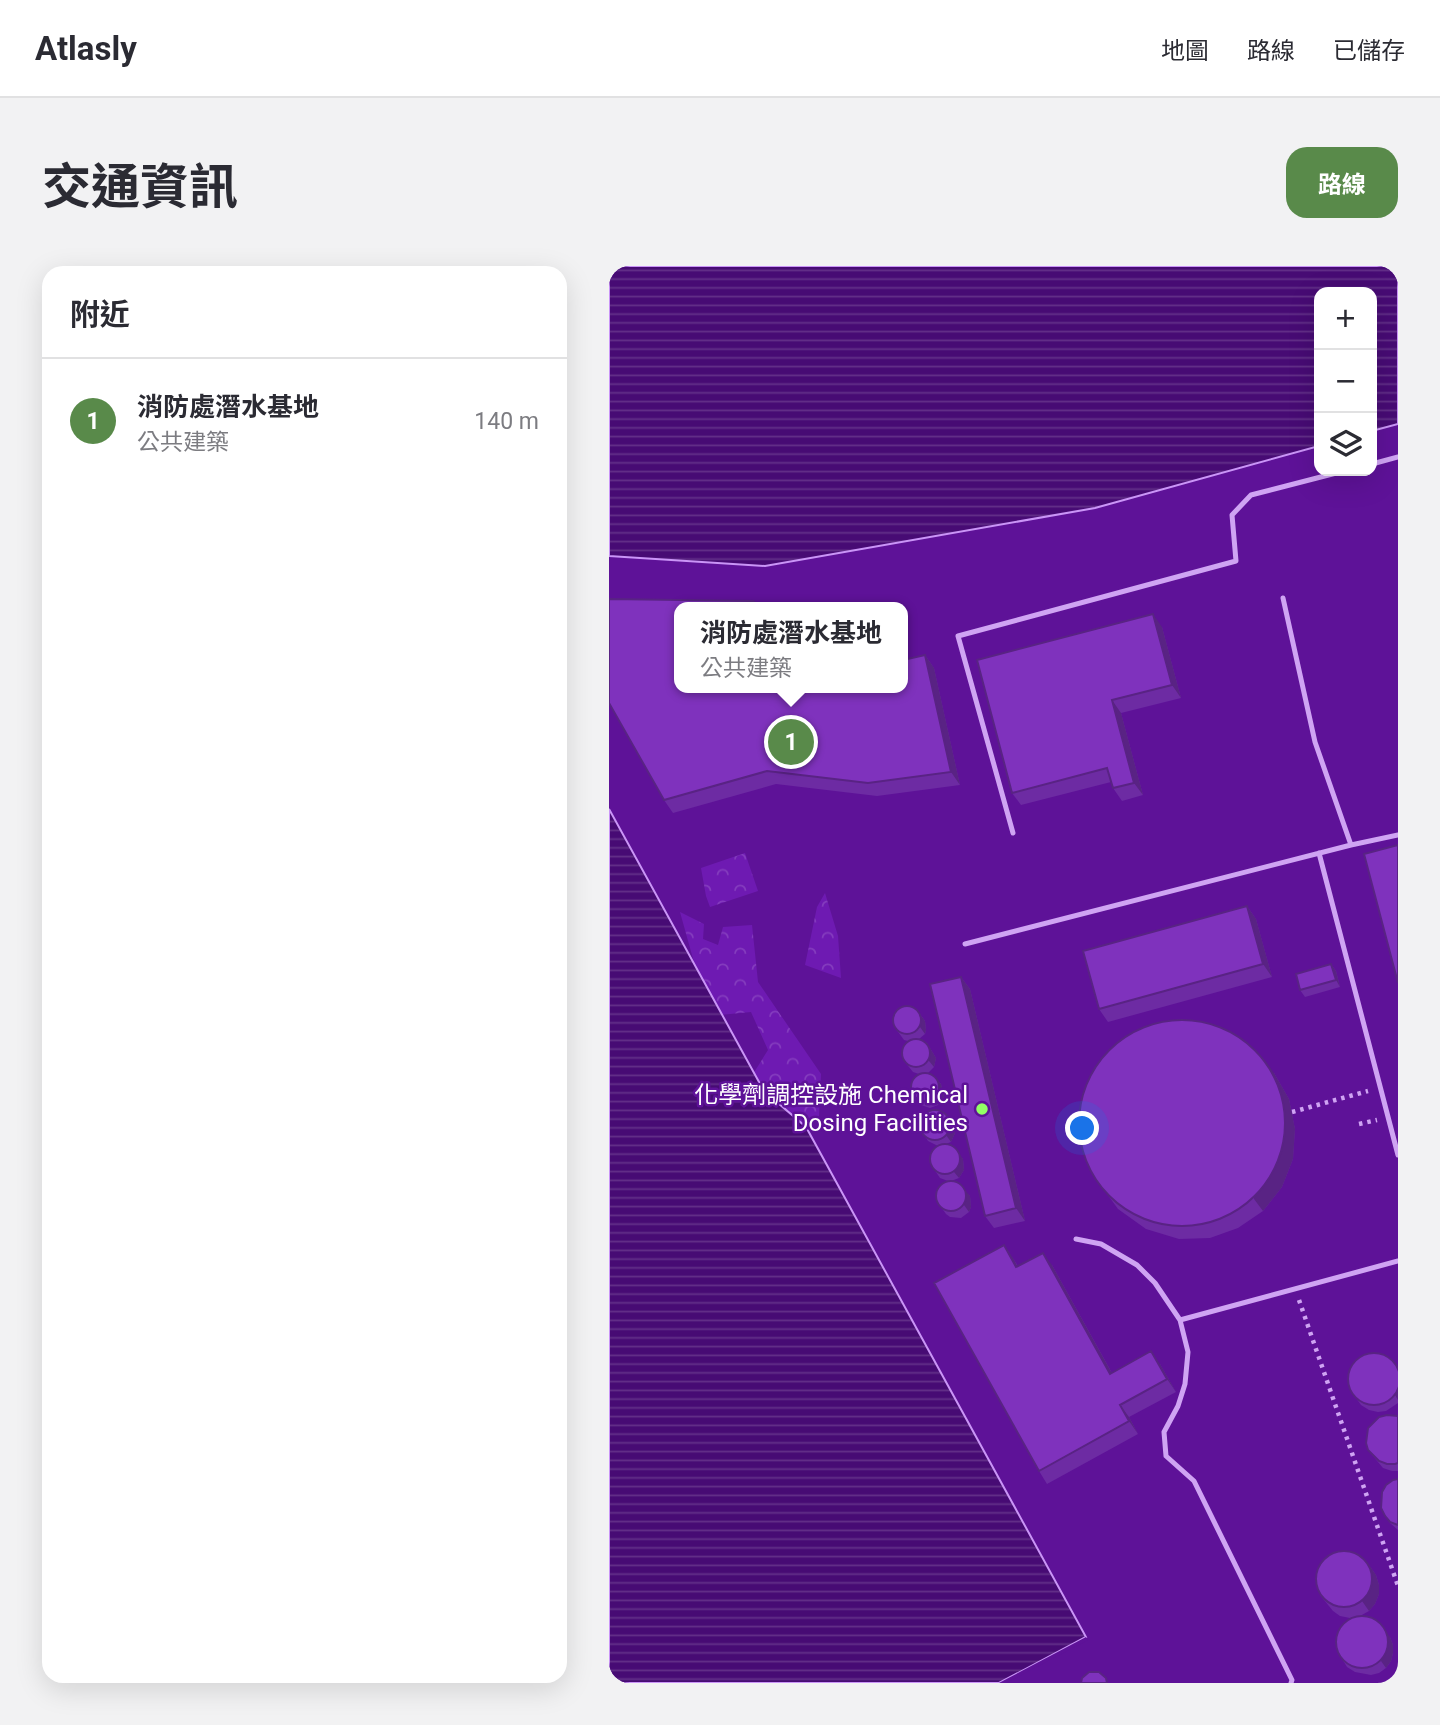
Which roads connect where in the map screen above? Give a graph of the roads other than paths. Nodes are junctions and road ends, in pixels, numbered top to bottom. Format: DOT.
graph roads {
  1 [pos="1398,457"];
  2 [pos="1377,463"];
  3 [pos="1325,476"];
  4 [pos="1283,598"];
  5 [pos="1013,833"];
  6 [pos="1398,835"];
  7 [pos="1351,845"];
  8 [pos="1319,853"];
  9 [pos="965,944"];
  10 [pos="1398,1155"];
  11 [pos="1076,1239"];
  12 [pos="1398,1261"];
  13 [pos="1180,1320"];
  14 [pos="1291,1683"];
  1 -- 2 [label="lane"];
  3 -- 5 [label="lane"];
  4 -- 7 [label="lane"];
  6 -- 7 [label="lane"];
  7 -- 8 [label="lane"];
  8 -- 9 [label="lane"];
  8 -- 10 [label="lane"];
  11 -- 13 [label="lane"];
  12 -- 13 [label="lane"];
  13 -- 14 [label="lane"];
}
